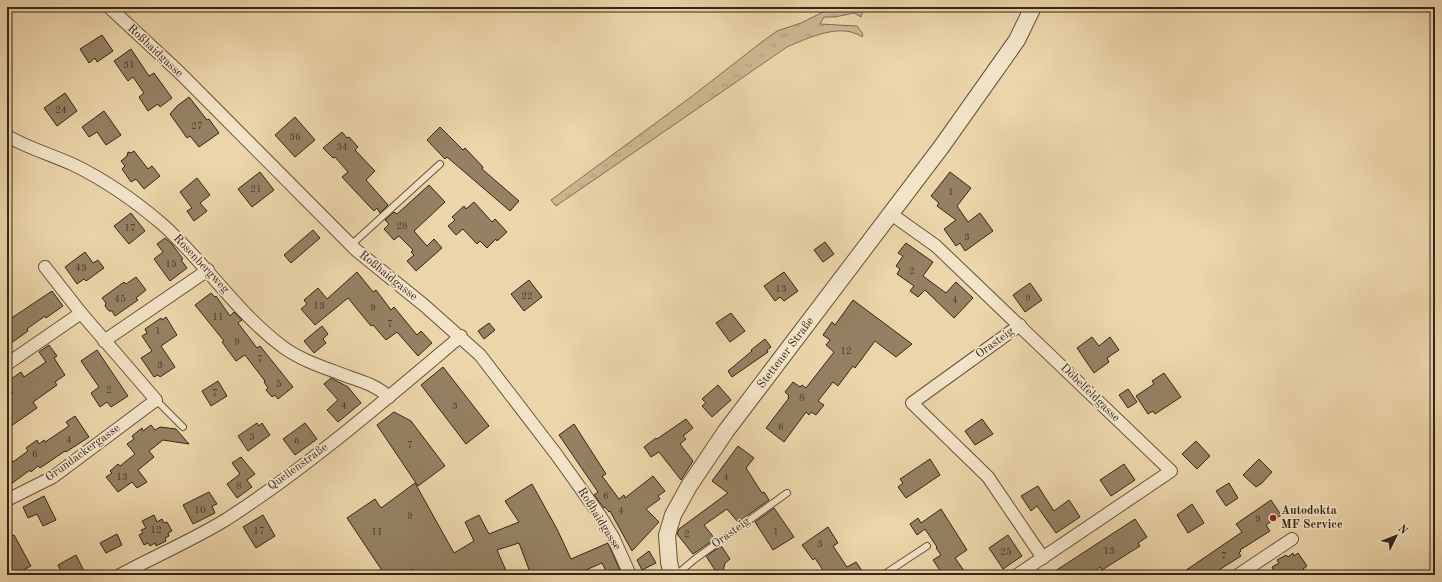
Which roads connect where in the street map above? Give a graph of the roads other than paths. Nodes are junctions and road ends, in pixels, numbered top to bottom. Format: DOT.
graph roads {
  1 [pos="109,7"];
  2 [pos="1033,7"];
  3 [pos="7,136"];
  4 [pos="440,164"];
  5 [pos="891,214"];
  6 [pos="351,245"];
  7 [pos="45,267"];
  8 [pos="208,270"];
  9 [pos="81,313"];
  10 [pos="1020,325"];
  11 [pos="461,336"];
  12 [pos="104,341"];
  13 [pos="7,364"];
  14 [pos="389,397"];
  15 [pos="156,400"];
  16 [pos="182,427"];
  17 [pos="787,493"];
  18 [pos="7,500"];
  19 [pos="1292,539"];
  20 [pos="927,546"];
  21 [pos="1043,558"];
  22 [pos="120,575"];
  23 [pos="630,575"];
  24 [pos="672,575"];
  25 [pos="676,575"];
  26 [pos="883,575"];
  27 [pos="1017,575"];
  28 [pos="1238,575"];
  1 -- 6 [label="street, Roßhaidgasse"];
  2 -- 5 [label="street, Stettener Straße"];
  3 -- 8 [label="street, Rosenbergweg"];
  4 -- 6 [label="lane"];
  5 -- 10 [label="street, Döbelfeldgasse"];
  5 -- 24 [label="street, Stettener Straße"];
  6 -- 11 [label="street, Roßhaidgasse"];
  7 -- 9 [label="street"];
  8 -- 12 [label="street"];
  8 -- 14 [label="street, Rosenbergweg"];
  9 -- 12 [label="street"];
  9 -- 13 [label="street"];
  10 -- 21 [label="street, Orasteig"];
  10 -- 21 [label="street, Döbelfeldgasse"];
  11 -- 14 [label="street, Quellenstraße"];
  11 -- 23 [label="street, Roßhaidgasse"];
  12 -- 15 [label="street"];
  14 -- 22 [label="street, Quellenstraße"];
  15 -- 16 [label="lane"];
  15 -- 18 [label="street, Grundackergasse"];
  17 -- 25 [label="lane, Orasteig"];
  19 -- 28 [label="street"];
  20 -- 26 [label="lane"];
  21 -- 27 [label="street, Döbelfeldgasse"];
}
